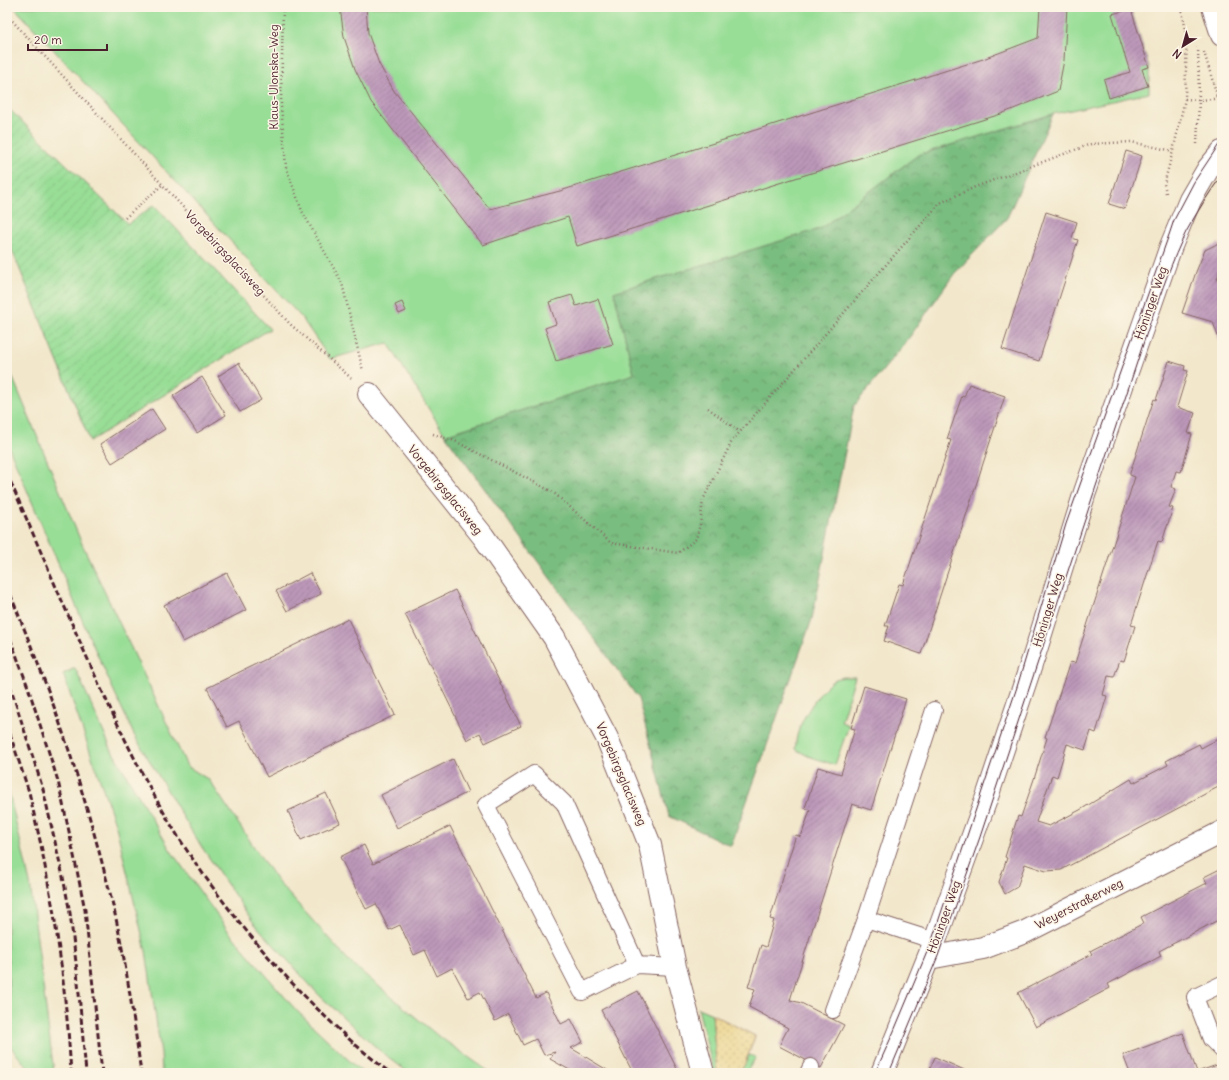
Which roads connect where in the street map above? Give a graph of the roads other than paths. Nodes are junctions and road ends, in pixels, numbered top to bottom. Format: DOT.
graph roads {
  1 [pos="1213,7"];
  2 [pos="1222,35"];
  3 [pos="1222,152"];
  4 [pos="369,394"];
  5 [pos="934,710"];
  6 [pos="1222,832"];
  7 [pos="866,920"];
  8 [pos="932,949"];
  9 [pos="637,965"];
  10 [pos="675,967"];
  11 [pos="1222,984"];
  12 [pos="833,1010"];
  13 [pos="1222,1050"];
  14 [pos="703,1073"];
  15 [pos="882,1073"];
  1 -- 2 [label="street"];
  3 -- 8 [label="street, Höninger Weg"];
  4 -- 10 [label="street, Vorgebirgsglacisweg"];
  5 -- 7 [label="lane"];
  6 -- 8 [label="street, Weyerstraßerweg"];
  7 -- 8 [label="lane"];
  7 -- 12 [label="lane"];
  8 -- 15 [label="street, Höninger Weg"];
  9 -- 9 [label="lane"];
  9 -- 10 [label="lane"];
  10 -- 14 [label="street, Vorgebirgsglacisweg"];
  11 -- 13 [label="lane"];
}
